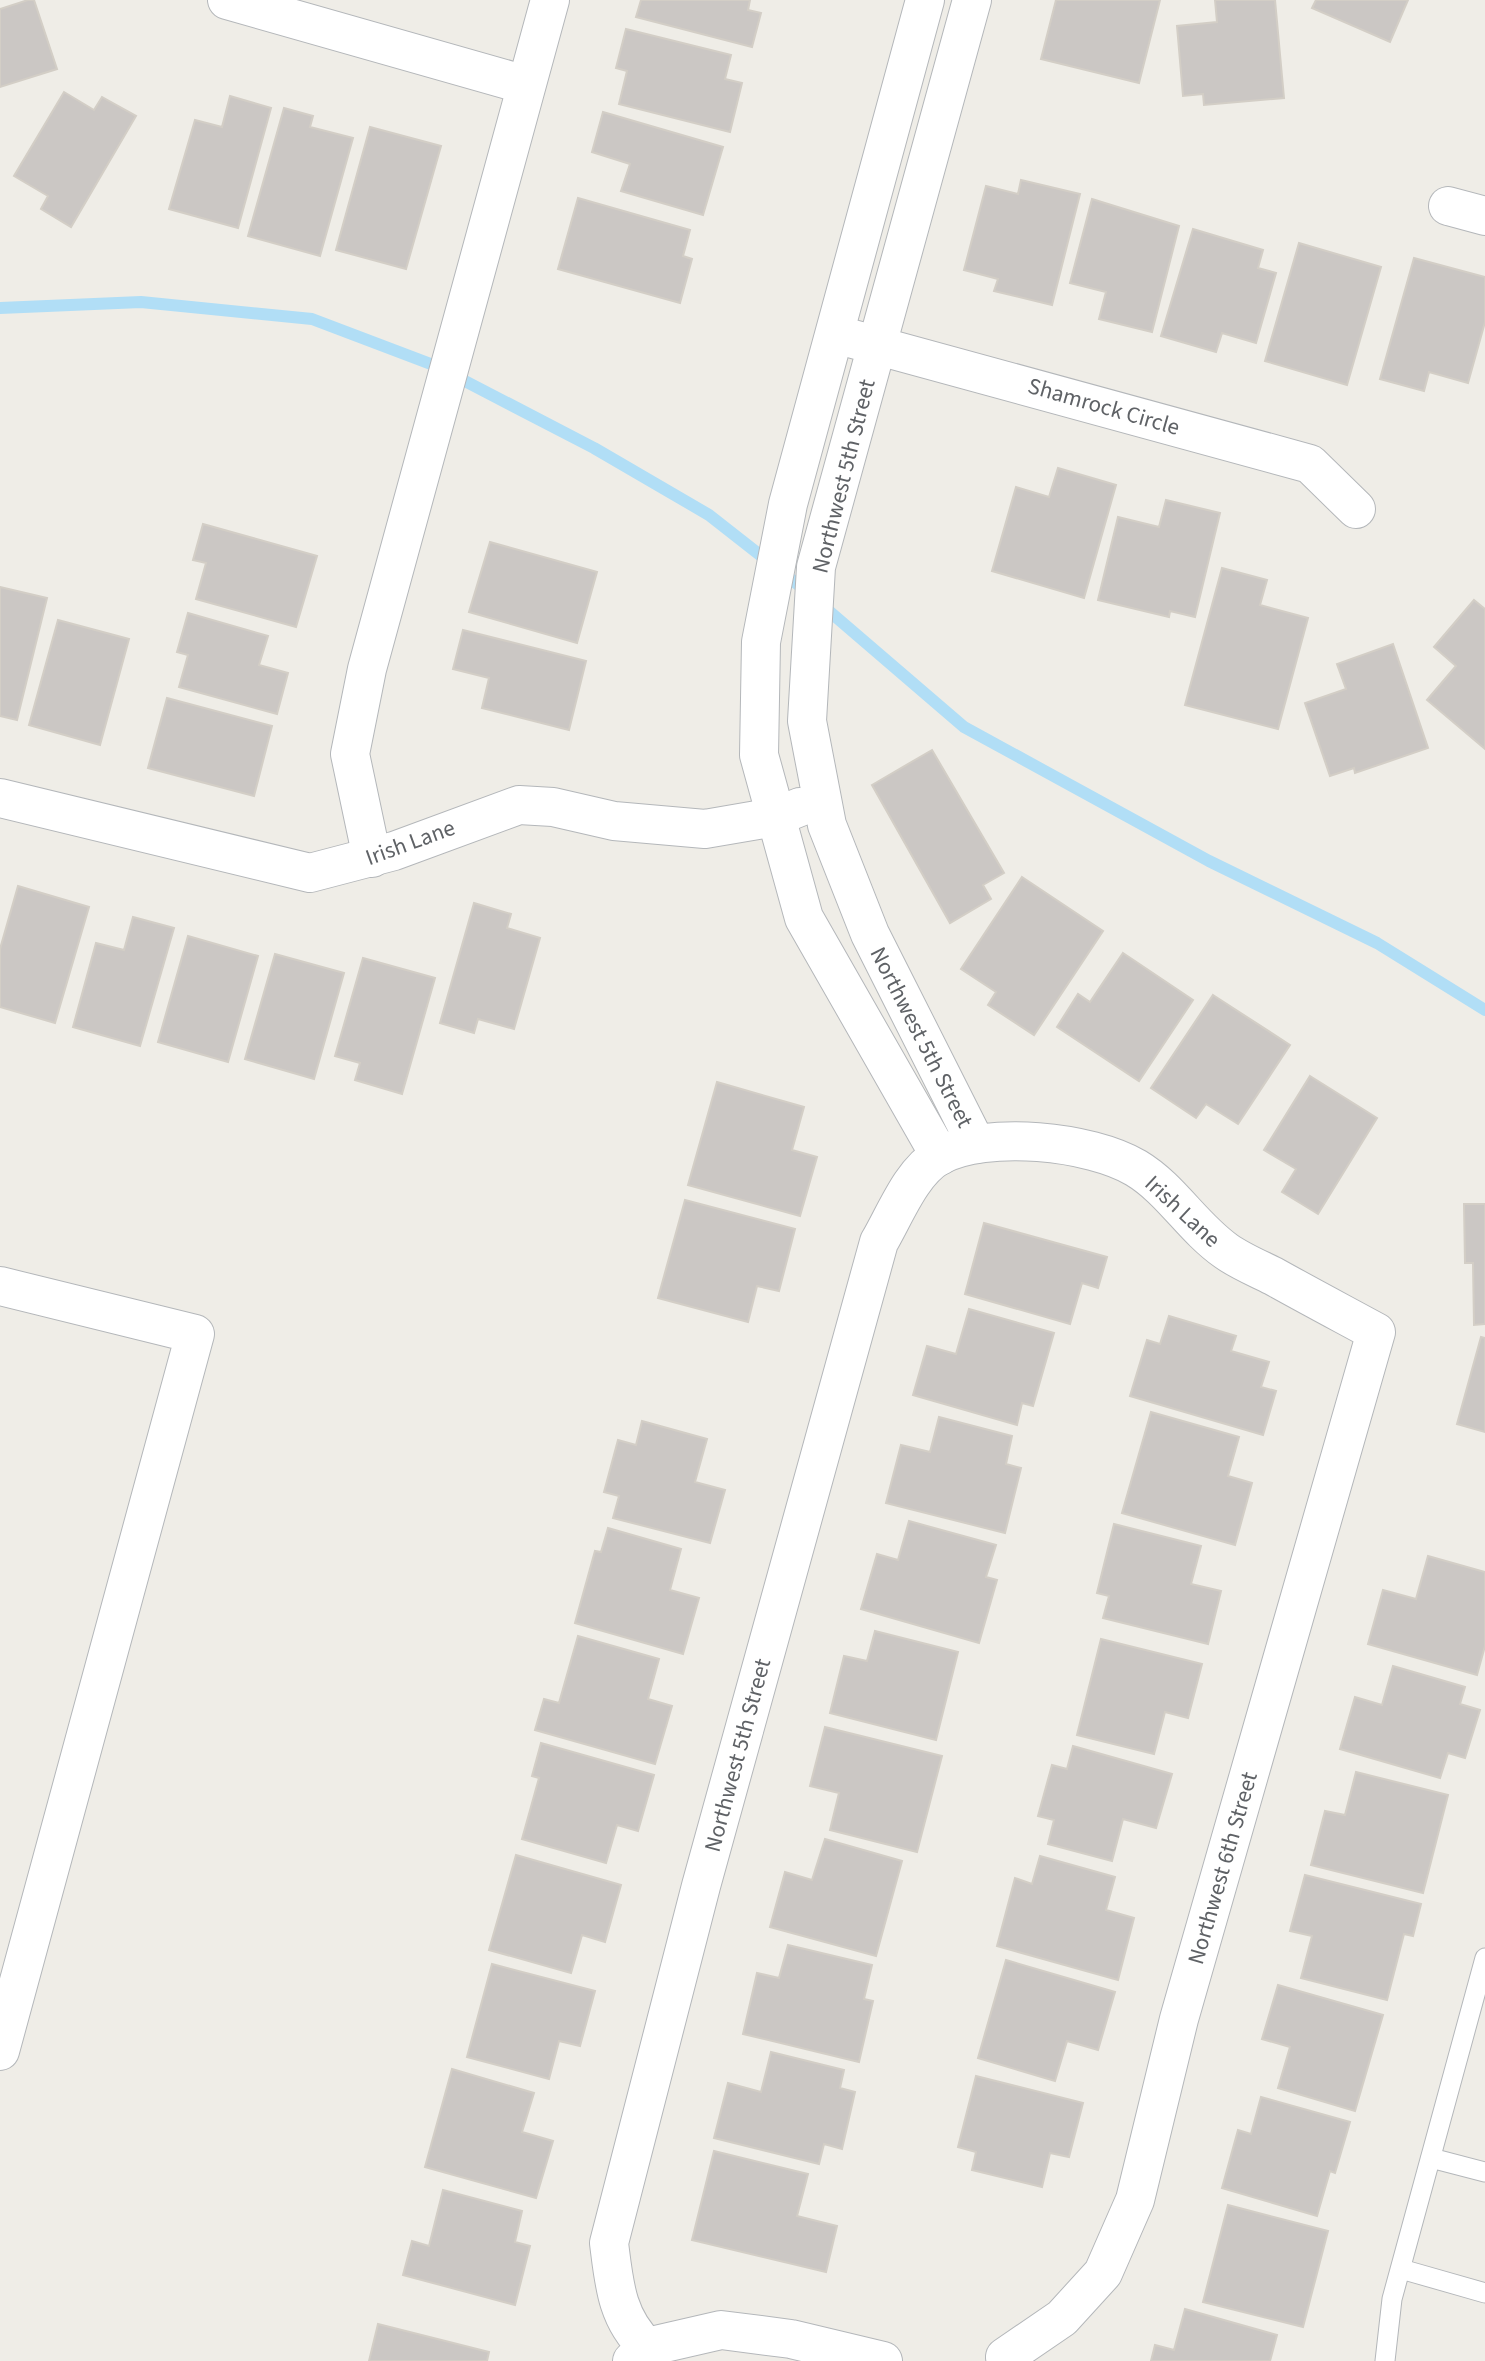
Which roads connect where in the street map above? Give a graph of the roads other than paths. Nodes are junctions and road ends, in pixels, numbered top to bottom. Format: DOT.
graph roads {
  1 [pos="227,0"];
  2 [pos="550,0"];
  3 [pos="925,0"];
  4 [pos="972,0"];
  5 [pos="526,85"];
  6 [pos="1448,206"];
  7 [pos="1485,216"];
  8 [pos="834,335"];
  9 [pos="878,343"];
  10 [pos="1356,509"];
  11 [pos="0,798"];
  12 [pos="822,799"];
  13 [pos="775,817"];
  14 [pos="372,858"];
  15 [pos="976,1144"];
  16 [pos="940,1156"];
  17 [pos="0,1286"];
  18 [pos="1376,1332"];
  19 [pos="1485,1958"];
  20 [pos="0,2051"];
  21 [pos="1431,2158"];
  22 [pos="1485,2172"];
  23 [pos="1401,2269"];
  24 [pos="1485,2293"];
  25 [pos="639,2354"];
  26 [pos="999,2360"];
  27 [pos="883,2361"];
  28 [pos="1385,2361"];
  1 -- 5 [label="street"];
  2 -- 5 [label="street"];
  3 -- 8 [label="street, Northwest 5th Street"];
  4 -- 9 [label="street, Northwest 5th Street"];
  5 -- 14 [label="street"];
  6 -- 7 [label="street"];
  8 -- 9 [label="street, Shamrock Circle"];
  8 -- 13 [label="street, Northwest 5th Street"];
  9 -- 10 [label="street, Shamrock Circle"];
  9 -- 12 [label="street, Northwest 5th Street"];
  11 -- 14 [label="street, Irish Lane"];
  12 -- 13 [label="street, Irish Lane"];
  12 -- 15 [label="street, Northwest 5th Street"];
  13 -- 14 [label="street, Irish Lane"];
  13 -- 16 [label="street, Northwest 5th Street"];
  15 -- 16 [label="street, Northwest 5th Street"];
  15 -- 18 [label="street, Irish Lane"];
  16 -- 25 [label="street, Northwest 5th Street"];
  17 -- 20 [label="street"];
  18 -- 26 [label="street, Northwest 6th Street"];
  19 -- 21 [label="lane"];
  21 -- 22 [label="lane"];
  21 -- 23 [label="lane"];
  23 -- 24 [label="lane"];
  23 -- 28 [label="lane"];
  25 -- 27 [label="street"];
}
